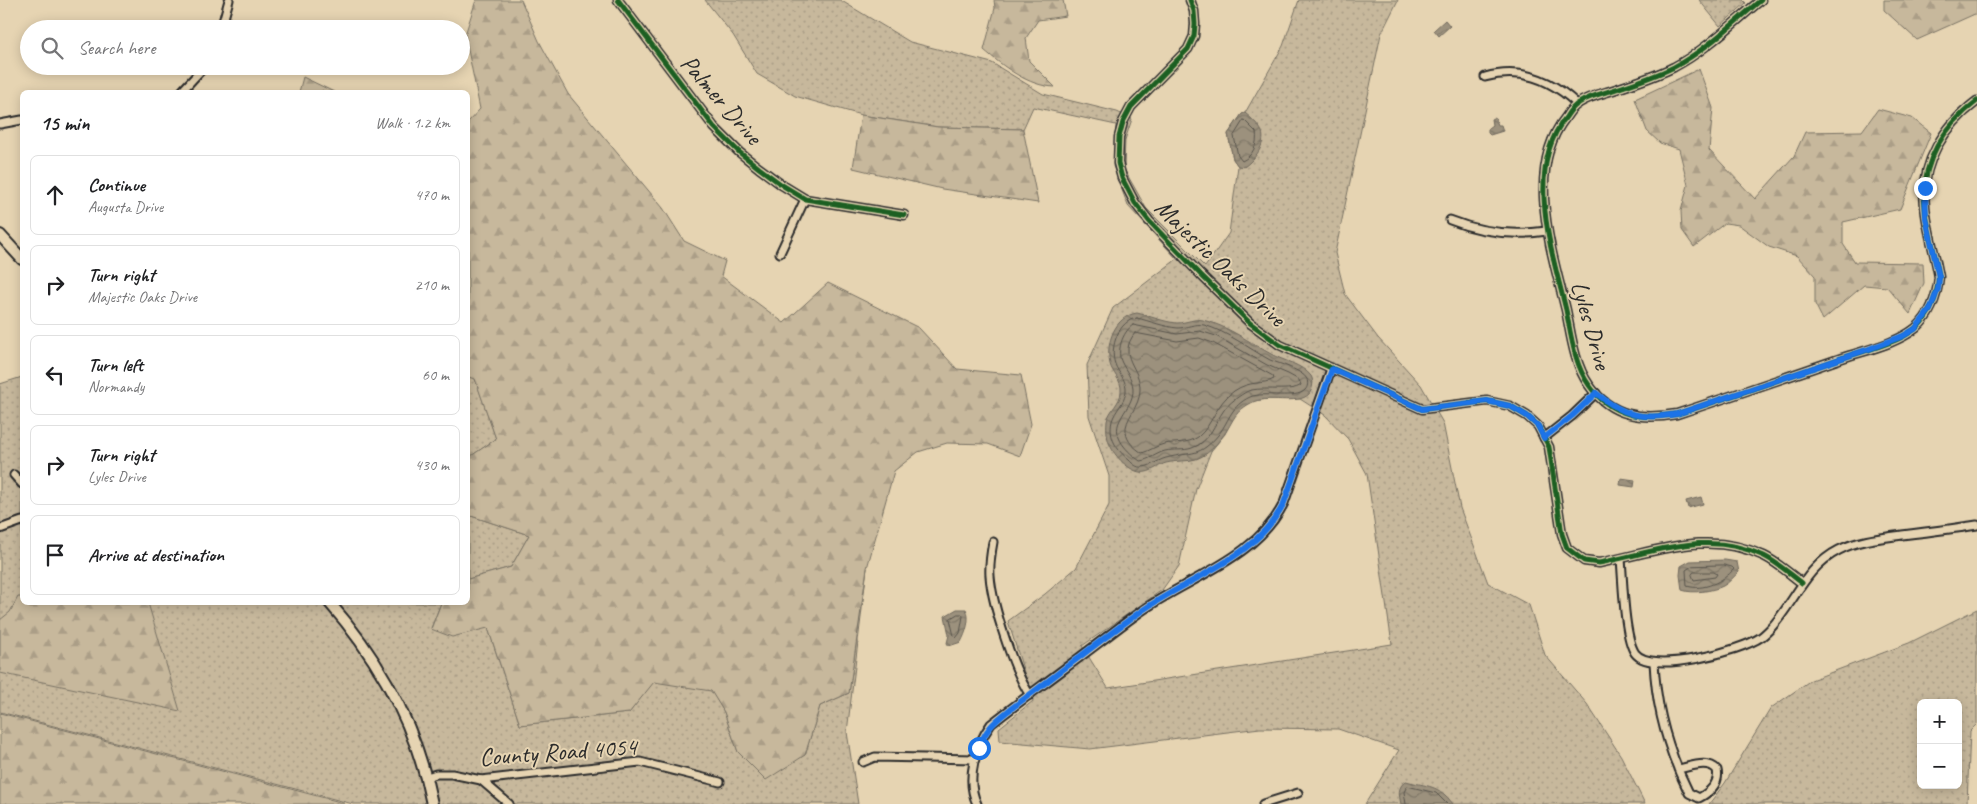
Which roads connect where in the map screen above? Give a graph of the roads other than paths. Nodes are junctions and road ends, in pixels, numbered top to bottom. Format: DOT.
graph roads {
  1 [pos="229,0"];
  2 [pos="618,0"];
  3 [pos="1190,0"];
  4 [pos="1761,0"];
  5 [pos="223,20"];
  6 [pos="197,75"];
  7 [pos="1486,77"];
  8 [pos="183,90"];
  9 [pos="1977,101"];
  10 [pos="1578,104"];
  11 [pos="20,120"];
  12 [pos="0,124"];
  13 [pos="806,199"];
  14 [pos="904,215"];
  15 [pos="1450,220"];
  16 [pos="1547,231"];
  17 [pos="0,235"];
  18 [pos="780,253"];
  19 [pos="20,257"];
  20 [pos="1332,369"];
  21 [pos="1596,393"];
  22 [pos="1544,438"];
  23 [pos="14,475"];
  24 [pos="20,482"];
  25 [pos="20,522"];
  26 [pos="1977,525"];
  27 [pos="0,528"];
  28 [pos="993,542"];
  29 [pos="1621,559"];
  30 [pos="1802,584"];
  31 [pos="332,605"];
  32 [pos="1654,662"];
  33 [pos="1030,695"];
  34 [pos="976,759"];
  35 [pos="863,762"];
  36 [pos="1678,769"];
  37 [pos="427,777"];
  38 [pos="481,780"];
  39 [pos="720,782"];
  40 [pos="1298,793"];
  41 [pos="432,804"];
  42 [pos="509,804"];
  43 [pos="977,804"];
  44 [pos="1264,804"];
  1 -- 5 [label="street"];
  2 -- 13 [label="street, Palmer Drive"];
  3 -- 20 [label="street, Majestic Oaks Drive"];
  4 -- 10 [label="street, Lyles Drive"];
  6 -- 8 [label="street"];
  7 -- 10 [label="street"];
  9 -- 21 [label="street, Lyles Drive"];
  10 -- 16 [label="street, Lyles Drive"];
  11 -- 12 [label="street"];
  13 -- 14 [label="street, Palmer Drive"];
  13 -- 18 [label="street"];
  15 -- 16 [label="street"];
  16 -- 21 [label="street, Lyles Drive"];
  17 -- 19 [label="main road"];
  20 -- 22 [label="street, Majestic Oaks Drive"];
  20 -- 33 [label="street"];
  21 -- 22 [label="street"];
  22 -- 29 [label="street, Majestic Oaks Drive"];
  23 -- 24 [label="street"];
  25 -- 27 [label="street"];
  26 -- 30 [label="street"];
  28 -- 33 [label="street"];
  29 -- 30 [label="street, Majestic Oaks Drive"];
  29 -- 32 [label="street"];
  30 -- 32 [label="street"];
  31 -- 37 [label="main road"];
  32 -- 36 [label="street"];
  33 -- 34 [label="street"];
  34 -- 35 [label="street"];
  34 -- 43 [label="street"];
  36 -- 36 [label="street"];
  37 -- 38 [label="street, County Road 4054"];
  37 -- 41 [label="main road"];
  38 -- 39 [label="street, County Road 4054"];
  38 -- 42 [label="street"];
  40 -- 44 [label="street"];
}
